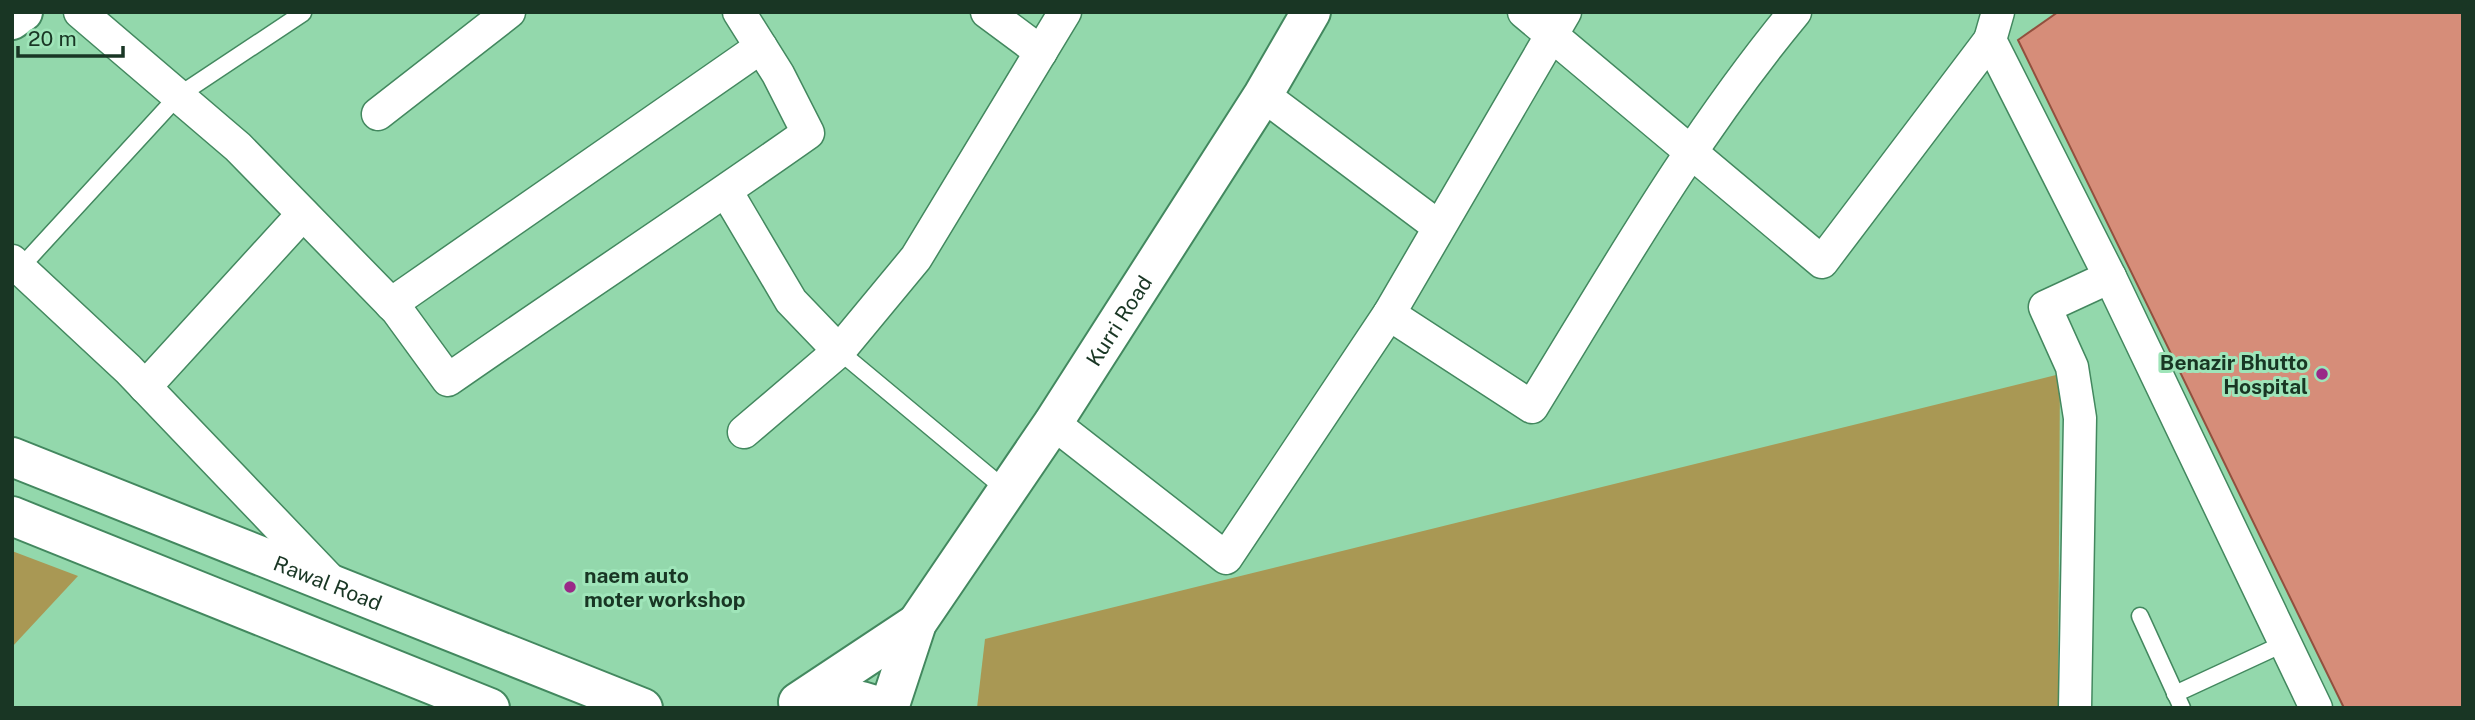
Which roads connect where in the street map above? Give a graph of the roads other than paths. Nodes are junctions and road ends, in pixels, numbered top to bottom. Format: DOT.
graph roads {
  1 [pos="23,12"];
  2 [pos="80,12"];
  3 [pos="509,12"];
  4 [pos="740,12"];
  5 [pos="986,12"];
  6 [pos="1065,12"];
  7 [pos="1311,12"];
  8 [pos="1524,12"];
  9 [pos="1794,12"];
  10 [pos="303,13"];
  11 [pos="12,20"];
  12 [pos="1557,23"];
  13 [pos="1994,26"];
  14 [pos="761,47"];
  15 [pos="1041,52"];
  16 [pos="1263,95"];
  17 [pos="178,96"];
  18 [pos="378,114"];
  19 [pos="1690,151"];
  20 [pos="726,191"];
  21 [pos="303,214"];
  22 [pos="1439,228"];
  23 [pos="16,265"];
  24 [pos="2110,277"];
  25 [pos="391,304"];
  26 [pos="1389,314"];
  27 [pos="839,351"];
  28 [pos="145,387"];
  29 [pos="1053,423"];
  30 [pos="744,432"];
  31 [pos="12,457"];
  32 [pos="1006,490"];
  33 [pos="12,516"];
  34 [pos="331,581"];
  35 [pos="2140,615"];
  36 [pos="917,623"];
  37 [pos="2285,643"];
  38 [pos="2179,701"];
  39 [pos="791,705"];
  40 [pos="490,708"];
  41 [pos="643,708"];
  42 [pos="883,708"];
  43 [pos="889,708"];
  44 [pos="2075,708"];
  45 [pos="2316,708"];
  1 -- 11 [label="main road"];
  2 -- 17 [label="street"];
  3 -- 18 [label="street"];
  4 -- 14 [label="street"];
  5 -- 15 [label="street"];
  6 -- 15 [label="street"];
  7 -- 16 [label="main road, Kurri Road"];
  8 -- 12 [label="street"];
  9 -- 19 [label="street"];
  10 -- 17 [label="lane"];
  12 -- 19 [label="street"];
  12 -- 22 [label="street"];
  13 -- 19 [label="street"];
  13 -- 24 [label="street"];
  14 -- 20 [label="street"];
  14 -- 25 [label="street"];
  15 -- 27 [label="street"];
  16 -- 22 [label="street"];
  16 -- 29 [label="main road, Kurri Road"];
  17 -- 21 [label="street"];
  17 -- 23 [label="lane"];
  19 -- 26 [label="street"];
  20 -- 25 [label="street"];
  20 -- 27 [label="street"];
  21 -- 25 [label="street"];
  21 -- 28 [label="street"];
  22 -- 26 [label="street"];
  23 -- 28 [label="street"];
  24 -- 37 [label="street"];
  24 -- 44 [label="street"];
  26 -- 29 [label="street"];
  27 -- 30 [label="street"];
  27 -- 32 [label="lane"];
  28 -- 34 [label="street"];
  29 -- 32 [label="main road, Kurri Road"];
  31 -- 34 [label="main road, Rawal Road"];
  32 -- 36 [label="main road, Kurri Road"];
  33 -- 40 [label="main road"];
  34 -- 41 [label="main road, Rawal Road"];
  35 -- 38 [label="lane"];
  36 -- 39 [label="main road"];
  36 -- 43 [label="main road"];
  37 -- 38 [label="lane"];
  37 -- 45 [label="street"];
  39 -- 42 [label="main road"];
}
